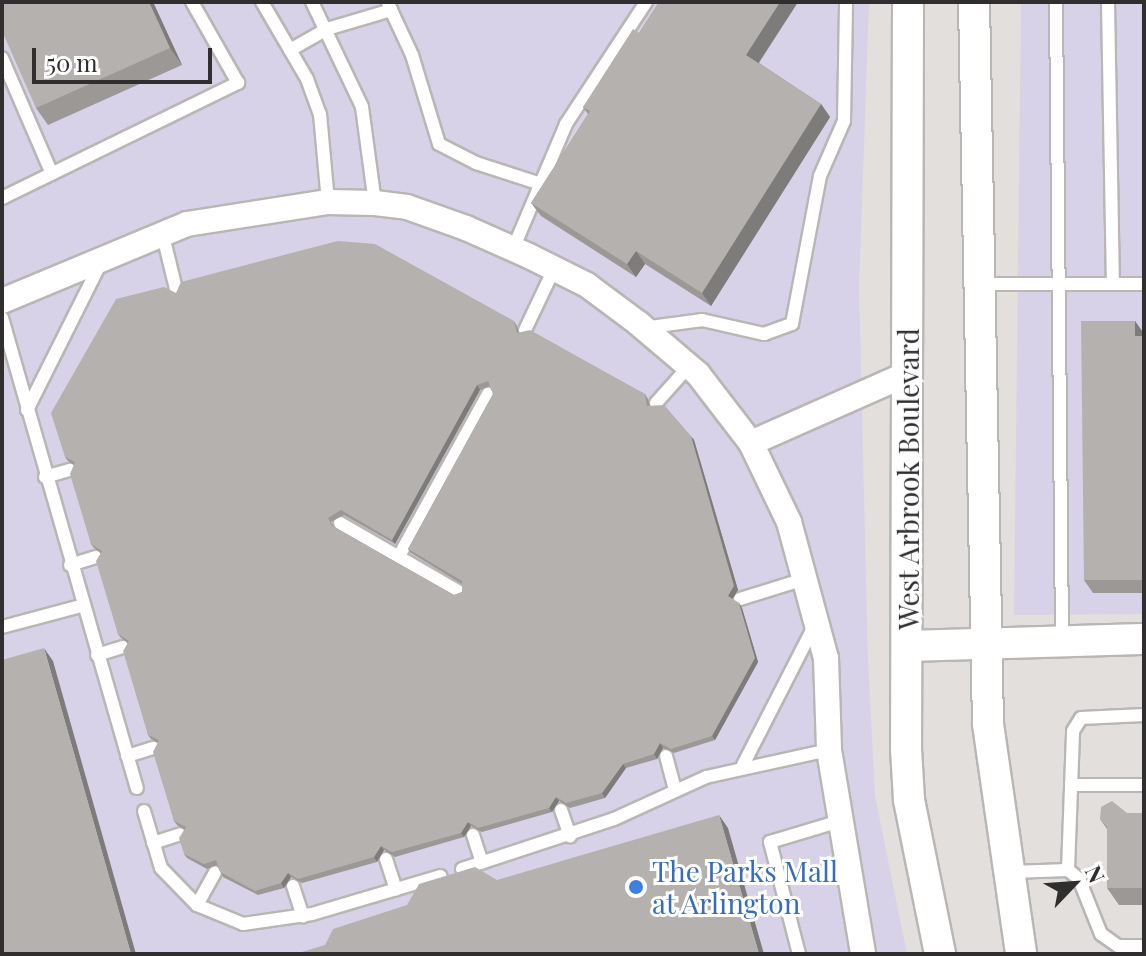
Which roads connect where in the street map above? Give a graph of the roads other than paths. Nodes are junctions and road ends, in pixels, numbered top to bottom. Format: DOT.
graph roads {
  1 [pos="192,2"];
  2 [pos="262,2"];
  3 [pos="312,2"];
  4 [pos="646,2"];
  5 [pos="846,2"];
  6 [pos="908,2"];
  7 [pos="974,2"];
  8 [pos="1056,2"];
  9 [pos="1108,2"];
  10 [pos="389,6"];
  11 [pos="327,29"];
  12 [pos="290,50"];
  13 [pos="2,58"];
  14 [pos="52,174"];
  15 [pos="538,183"];
  16 [pos="2,198"];
  17 [pos="328,202"];
  18 [pos="375,203"];
  19 [pos="162,232"];
  20 [pos="513,249"];
  21 [pos="105,254"];
  22 [pos="554,269"];
  23 [pos="981,284"];
  24 [pos="1057,284"];
  25 [pos="1113,284"];
  26 [pos="1144,284"];
  27 [pos="176,289"];
  28 [pos="2,301"];
  29 [pos="2,318"];
  30 [pos="643,328"];
  31 [pos="525,330"];
  32 [pos="689,366"];
  33 [pos="909,373"];
  34 [pos="488,394"];
  35 [pos="656,403"];
  36 [pos="27,410"];
  37 [pos="751,443"];
  38 [pos="70,470"];
  39 [pos="45,477"];
  40 [pos="340,523"];
  41 [pos="399,556"];
  42 [pos="96,557"];
  43 [pos="70,565"];
  44 [pos="808,578"];
  45 [pos="458,591"];
  46 [pos="740,599"];
  47 [pos="81,606"];
  48 [pos="817,620"];
  49 [pos="2,627"];
  50 [pos="1144,639"];
  51 [pos="1062,640"];
  52 [pos="987,641"];
  53 [pos="907,646"];
  54 [pos="123,647"];
  55 [pos="97,655"];
  56 [pos="1144,715"];
  57 [pos="154,748"];
  58 [pos="829,750"];
  59 [pos="127,756"];
  60 [pos="666,756"];
  61 [pos="743,765"];
  62 [pos="1071,785"];
  63 [pos="1144,785"];
  64 [pos="137,788"];
  65 [pos="675,789"];
  66 [pos="561,810"];
  67 [pos="144,811"];
  68 [pos="840,821"];
  69 [pos="180,834"];
  70 [pos="473,835"];
  71 [pos="570,836"];
  72 [pos="153,843"];
  73 [pos="386,859"];
  74 [pos="482,863"];
  75 [pos="462,869"];
  76 [pos="1068,870"];
  77 [pos="1008,872"];
  78 [pos="215,873"];
  79 [pos="440,876"];
  80 [pos="293,886"];
  81 [pos="396,889"];
  82 [pos="197,905"];
  83 [pos="303,916"];
  84 [pos="1144,946"];
  85 [pos="799,954"];
  86 [pos="863,954"];
  87 [pos="940,954"];
  88 [pos="1021,954"];
  1 -- 14 [label="lane"];
  2 -- 12 [label="lane"];
  3 -- 11 [label="lane"];
  4 -- 15 [label="lane"];
  5 -- 30 [label="lane"];
  6 -- 33 [label="street, West Arbrook Boulevard"];
  7 -- 23 [label="street"];
  8 -- 24 [label="lane"];
  9 -- 25 [label="lane"];
  10 -- 11 [label="lane"];
  10 -- 15 [label="lane"];
  11 -- 12 [label="lane"];
  11 -- 18 [label="lane"];
  12 -- 17 [label="lane"];
  13 -- 14 [label="lane"];
  14 -- 16 [label="lane"];
  15 -- 20 [label="lane"];
  17 -- 18 [label="street"];
  17 -- 19 [label="street"];
  18 -- 20 [label="street"];
  19 -- 21 [label="street"];
  19 -- 27 [label="lane"];
  20 -- 22 [label="street"];
  21 -- 28 [label="street"];
  21 -- 36 [label="lane"];
  22 -- 30 [label="street"];
  22 -- 31 [label="lane"];
  23 -- 24 [label="lane"];
  23 -- 52 [label="street"];
  24 -- 25 [label="lane"];
  24 -- 51 [label="lane"];
  25 -- 26 [label="lane"];
  29 -- 36 [label="lane"];
  30 -- 32 [label="street"];
  32 -- 35 [label="lane"];
  32 -- 37 [label="street"];
  33 -- 37 [label="street"];
  33 -- 53 [label="street, West Arbrook Boulevard"];
  34 -- 41 [label="lane"];
  36 -- 39 [label="lane"];
  37 -- 44 [label="street"];
  38 -- 39 [label="lane"];
  39 -- 43 [label="lane"];
  40 -- 41 [label="lane"];
  41 -- 45 [label="lane"];
  42 -- 43 [label="lane"];
  43 -- 47 [label="lane"];
  44 -- 46 [label="lane"];
  44 -- 48 [label="street"];
  47 -- 49 [label="lane"];
  47 -- 55 [label="lane"];
  48 -- 58 [label="street"];
  48 -- 61 [label="lane"];
  50 -- 51 [label="street"];
  51 -- 52 [label="street"];
  52 -- 53 [label="street"];
  52 -- 77 [label="street"];
  53 -- 87 [label="street, West Arbrook Boulevard"];
  54 -- 55 [label="lane"];
  55 -- 59 [label="lane"];
  56 -- 62 [label="lane"];
  57 -- 59 [label="lane"];
  58 -- 61 [label="lane"];
  58 -- 68 [label="street"];
  59 -- 64 [label="lane"];
  60 -- 65 [label="lane"];
  61 -- 65 [label="lane"];
  62 -- 63 [label="lane"];
  62 -- 76 [label="lane"];
  65 -- 71 [label="lane"];
  66 -- 71 [label="lane"];
  67 -- 72 [label="lane"];
  68 -- 85 [label="lane"];
  68 -- 86 [label="street"];
  69 -- 72 [label="lane"];
  70 -- 74 [label="lane"];
  71 -- 74 [label="lane"];
  72 -- 82 [label="lane"];
  73 -- 81 [label="lane"];
  74 -- 75 [label="lane"];
  76 -- 77 [label="lane"];
  76 -- 84 [label="lane"];
  77 -- 88 [label="street"];
  78 -- 82 [label="lane"];
  79 -- 81 [label="lane"];
  80 -- 83 [label="lane"];
  81 -- 83 [label="lane"];
  82 -- 83 [label="lane"];
}
